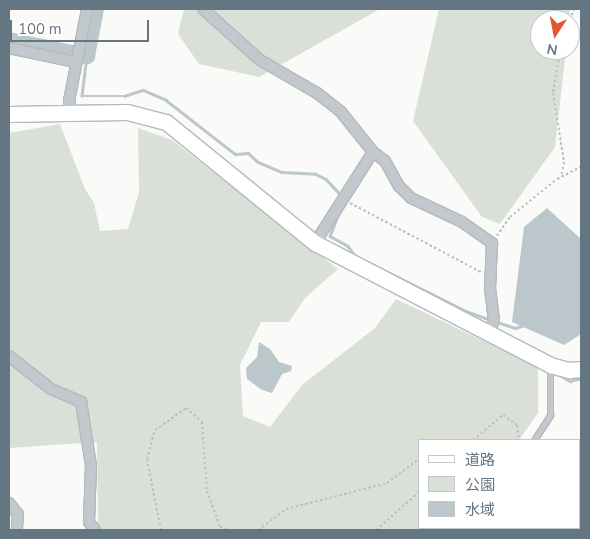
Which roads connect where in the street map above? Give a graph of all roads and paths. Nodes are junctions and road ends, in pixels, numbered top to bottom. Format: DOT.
graph roads {
  1 [pos="87,9"];
  2 [pos="203,9"];
  3 [pos="9,48"];
  4 [pos="558,60"];
  5 [pos="75,62"];
  6 [pos="72,112"];
  7 [pos="9,114"];
  8 [pos="373,152"];
  9 [pos="581,167"];
  10 [pos="561,177"];
  11 [pos="344,199"];
  12 [pos="316,243"];
  13 [pos="492,243"];
  14 [pos="491,274"];
  15 [pos="490,335"];
  16 [pos="9,356"];
  17 [pos="550,365"];
  18 [pos="581,369"];
  19 [pos="474,439"];
  20 [pos="519,439"];
  21 [pos="535,439"];
  22 [pos="418,460"];
  23 [pos="418,493"];
  24 [pos="9,503"];
  25 [pos="89,528"];
  26 [pos="17,530"];
  27 [pos="161,530"];
  28 [pos="231,530"];
  29 [pos="258,530"];
  30 [pos="376,530"];
  1 -- 5 [label="street"];
  2 -- 8 [label="street"];
  3 -- 5 [label="street"];
  4 -- 10 [label="path"];
  5 -- 6 [label="street"];
  6 -- 7 [label="street"];
  6 -- 12 [label="street"];
  8 -- 11 [label="street"];
  8 -- 13 [label="street"];
  9 -- 10 [label="path"];
  10 -- 13 [label="path"];
  11 -- 12 [label="street"];
  11 -- 14 [label="path"];
  12 -- 15 [label="street"];
  13 -- 14 [label="street"];
  14 -- 15 [label="street"];
  15 -- 17 [label="street"];
  16 -- 25 [label="street"];
  17 -- 18 [label="street"];
  17 -- 21 [label="lane"];
  19 -- 20 [label="path"];
  22 -- 29 [label="path"];
  23 -- 30 [label="path"];
  24 -- 26 [label="street"];
  27 -- 28 [label="path"];
}
